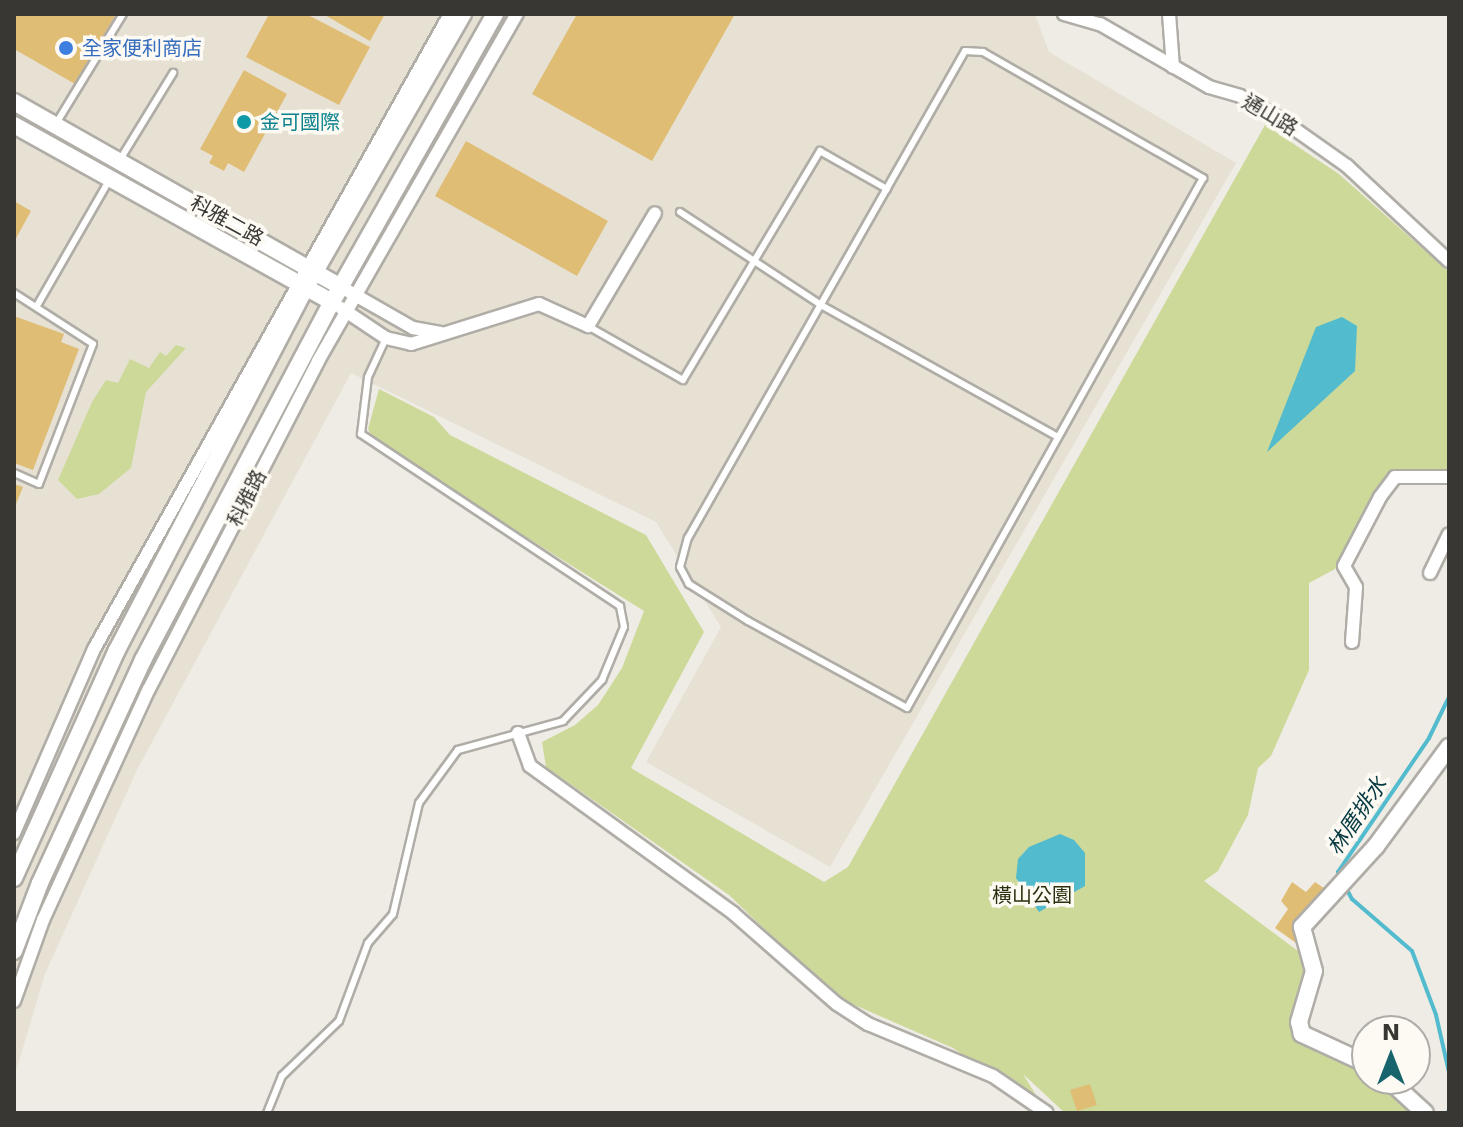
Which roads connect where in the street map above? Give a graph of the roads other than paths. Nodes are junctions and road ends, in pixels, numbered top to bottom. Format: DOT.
graph roads {
  1 [pos="123,14"];
  2 [pos="450,14"];
  3 [pos="463,14"];
  4 [pos="495,14"];
  5 [pos="517,14"];
  6 [pos="1064,14"];
  7 [pos="1169,14"];
  8 [pos="1173,67"];
  9 [pos="173,73"];
  10 [pos="14,102"];
  11 [pos="14,125"];
  12 [pos="55,125"];
  13 [pos="119,161"];
  14 [pos="110,179"];
  15 [pos="887,189"];
  16 [pos="680,212"];
  17 [pos="655,213"];
  18 [pos="754,261"];
  19 [pos="1449,261"];
  20 [pos="310,268"];
  21 [pos="301,284"];
  22 [pos="341,287"];
  23 [pos="14,293"];
  24 [pos="356,297"];
  25 [pos="332,302"];
  26 [pos="38,304"];
  27 [pos="821,305"];
  28 [pos="347,312"];
  29 [pos="588,326"];
  30 [pos="441,333"];
  31 [pos="386,338"];
  32 [pos="1058,437"];
  33 [pos="14,473"];
  34 [pos="1449,477"];
  35 [pos="1449,534"];
  36 [pos="1430,573"];
  37 [pos="1352,642"];
  38 [pos="518,733"];
  39 [pos="1449,747"];
  40 [pos="14,833"];
  41 [pos="14,878"];
  42 [pos="14,951"];
  43 [pos="14,1001"];
  44 [pos="1351,1057"];
  45 [pos="1405,1095"];
  46 [pos="267,1113"];
  47 [pos="1047,1113"];
  48 [pos="1425,1113"];
  1 -- 12 [label="lane"];
  2 -- 20 [label="street"];
  3 -- 20 [label="street"];
  4 -- 22 [label="street, 科雅路"];
  5 -- 24 [label="street, 科雅路"];
  6 -- 8 [label="street, 通山路"];
  7 -- 8 [label="street"];
  8 -- 19 [label="street, 通山路"];
  9 -- 13 [label="lane"];
  10 -- 12 [label="street, 科雅二路"];
  11 -- 14 [label="street, 科雅二路"];
  12 -- 13 [label="street, 科雅二路"];
  13 -- 20 [label="street, 科雅二路"];
  14 -- 21 [label="street, 科雅二路"];
  14 -- 26 [label="lane"];
  15 -- 18 [label="lane"];
  15 -- 27 [label="lane"];
  15 -- 32 [label="lane"];
  16 -- 18 [label="lane"];
  17 -- 29 [label="street"];
  18 -- 27 [label="lane"];
  18 -- 29 [label="lane"];
  20 -- 21 [label="street"];
  20 -- 22 [label="street, 科雅二路"];
  21 -- 25 [label="street, 科雅二路"];
  21 -- 40 [label="street"];
  21 -- 41 [label="street"];
  22 -- 24 [label="street, 科雅二路"];
  22 -- 25 [label="street, 科雅路"];
  23 -- 26 [label="lane"];
  24 -- 28 [label="street, 科雅路"];
  24 -- 30 [label="street, 科雅二路"];
  25 -- 28 [label="street, 科雅二路"];
  25 -- 42 [label="street, 科雅路"];
  26 -- 33 [label="lane"];
  27 -- 32 [label="lane"];
  27 -- 32 [label="lane"];
  28 -- 31 [label="street, 科雅二路"];
  28 -- 43 [label="street, 科雅路"];
  29 -- 30 [label="street"];
  30 -- 31 [label="street"];
  31 -- 38 [label="lane"];
  34 -- 37 [label="street"];
  35 -- 36 [label="street"];
  38 -- 46 [label="lane"];
  38 -- 47 [label="street"];
  39 -- 44 [label="street"];
  45 -- 48 [label="street"];
}
